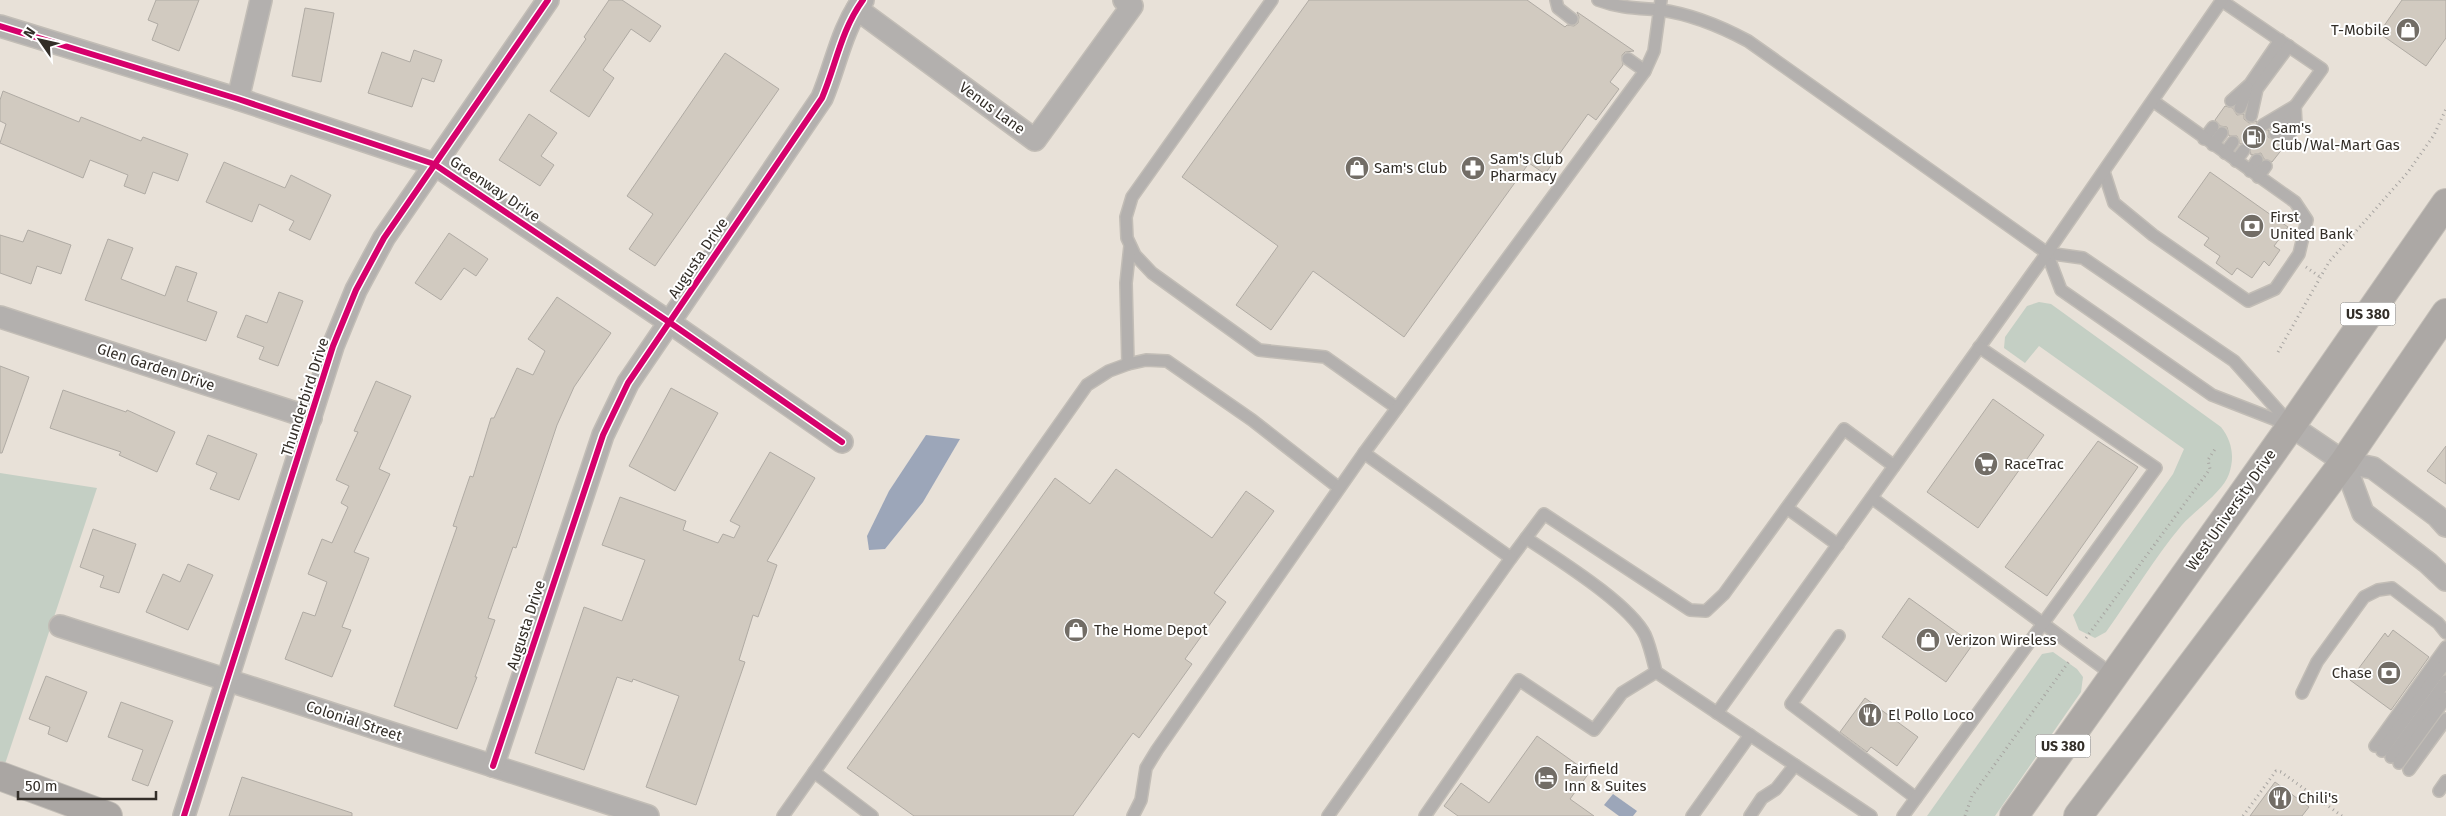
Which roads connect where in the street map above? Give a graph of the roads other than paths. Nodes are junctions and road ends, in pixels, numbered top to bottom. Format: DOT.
graph roads {
  1 [pos="261,0"];
  2 [pos="548,0"];
  3 [pos="1272,0"];
  4 [pos="1556,0"];
  5 [pos="1598,0"];
  6 [pos="2222,1"];
  7 [pos="1131,2"];
  8 [pos="860,4"];
  9 [pos="1660,5"];
  10 [pos="1572,19"];
  11 [pos="0,26"];
  12 [pos="2284,43"];
  13 [pos="1628,59"];
  14 [pos="1645,71"];
  15 [pos="2253,87"];
  16 [pos="238,99"];
  17 [pos="2153,101"];
  18 [pos="2236,104"];
  19 [pos="2295,106"];
  20 [pos="2251,116"];
  21 [pos="2262,125"];
  22 [pos="2217,130"];
  23 [pos="2280,137"];
  24 [pos="2209,142"];
  25 [pos="2233,142"];
  26 [pos="2244,150"];
  27 [pos="2225,154"];
  28 [pos="2236,161"];
  29 [pos="2262,163"];
  30 [pos="434,164"];
  31 [pos="2104,172"];
  32 [pos="2254,174"];
  33 [pos="2446,203"];
  34 [pos="1130,246"];
  35 [pos="2047,252"];
  36 [pos="2446,313"];
  37 [pos="0,316"];
  38 [pos="669,322"];
  39 [pos="1979,347"];
  40 [pos="1128,364"];
  41 [pos="1397,408"];
  42 [pos="311,418"];
  43 [pos="2291,426"];
  44 [pos="842,442"];
  45 [pos="1364,453"];
  46 [pos="2344,462"];
  47 [pos="1894,466"];
  48 [pos="1339,488"];
  49 [pos="1872,498"];
  50 [pos="1787,508"];
  51 [pos="2446,526"];
  52 [pos="1526,538"];
  53 [pos="1838,545"];
  54 [pos="1511,558"];
  55 [pos="2446,580"];
  56 [pos="2043,624"];
  57 [pos="60,626"];
  58 [pos="2446,633"];
  59 [pos="1839,636"];
  60 [pos="2446,647"];
  61 [pos="2446,662"];
  62 [pos="1656,672"];
  63 [pos="2113,675"];
  64 [pos="226,679"];
  65 [pos="2446,681"];
  66 [pos="2302,693"];
  67 [pos="2446,698"];
  68 [pos="1717,713"];
  69 [pos="2446,719"];
  70 [pos="1750,735"];
  71 [pos="2387,754"];
  72 [pos="1795,765"];
  73 [pos="492,766"];
  74 [pos="2409,770"];
  75 [pos="814,772"];
  76 [pos="2109,774"];
  77 [pos="0,776"];
  78 [pos="2446,781"];
  79 [pos="2439,791"];
  80 [pos="1916,798"];
  81 [pos="108,816"];
  82 [pos="184,816"];
  83 [pos="648,816"];
  84 [pos="783,816"];
  85 [pos="872,816"];
  86 [pos="1133,816"];
  87 [pos="1328,816"];
  88 [pos="1425,816"];
  89 [pos="1692,816"];
  90 [pos="1750,816"];
  91 [pos="1871,816"];
  92 [pos="1903,816"];
  93 [pos="2014,816"];
  94 [pos="2078,816"];
  95 [pos="2085,816"];
  1 -- 16 [label="street"];
  2 -- 30 [label="street, Thunderbird Drive"];
  3 -- 34 [label="lane"];
  4 -- 10 [label="lane"];
  5 -- 9 [label="lane"];
  6 -- 12 [label="lane"];
  6 -- 17 [label="lane"];
  7 -- 8 [label="street, Venus Lane"];
  8 -- 38 [label="street, Augusta Drive"];
  9 -- 14 [label="lane"];
  9 -- 35 [label="lane"];
  11 -- 16 [label="street, Greenway Drive"];
  12 -- 15 [label="lane"];
  12 -- 19 [label="lane"];
  13 -- 14 [label="lane"];
  14 -- 41 [label="lane"];
  15 -- 18 [label="lane"];
  15 -- 20 [label="lane"];
  16 -- 30 [label="street, Greenway Drive"];
  17 -- 24 [label="lane"];
  17 -- 31 [label="lane"];
  19 -- 21 [label="lane"];
  19 -- 23 [label="lane"];
  22 -- 24 [label="lane"];
  24 -- 27 [label="lane"];
  25 -- 27 [label="lane"];
  26 -- 28 [label="lane"];
  27 -- 28 [label="lane"];
  28 -- 32 [label="lane"];
  29 -- 32 [label="lane"];
  30 -- 38 [label="street, Greenway Drive"];
  30 -- 42 [label="street, Thunderbird Drive"];
  31 -- 32 [label="lane"];
  31 -- 35 [label="lane"];
  33 -- 43 [label="main road, West University Drive / US 380"];
  34 -- 40 [label="lane"];
  34 -- 41 [label="lane"];
  35 -- 39 [label="lane"];
  35 -- 43 [label="lane"];
  35 -- 43 [label="lane"];
  36 -- 46 [label="main road"];
  37 -- 42 [label="street, Glen Garden Drive"];
  38 -- 44 [label="street, Greenway Drive"];
  38 -- 73 [label="street, Augusta Drive"];
  39 -- 47 [label="lane"];
  39 -- 56 [label="lane"];
  40 -- 48 [label="lane"];
  40 -- 75 [label="lane"];
  41 -- 45 [label="lane"];
  42 -- 64 [label="street, Thunderbird Drive"];
  43 -- 46 [label="street"];
  43 -- 63 [label="main road, West University Drive / US 380"];
  45 -- 48 [label="lane"];
  45 -- 54 [label="lane"];
  46 -- 51 [label="street"];
  46 -- 55 [label="street"];
  46 -- 76 [label="main road"];
  47 -- 49 [label="lane"];
  47 -- 50 [label="lane"];
  48 -- 86 [label="lane"];
  49 -- 53 [label="lane"];
  49 -- 56 [label="lane"];
  50 -- 52 [label="lane"];
  50 -- 53 [label="lane"];
  52 -- 54 [label="lane"];
  52 -- 62 [label="lane"];
  53 -- 68 [label="lane"];
  54 -- 87 [label="lane"];
  56 -- 63 [label="lane"];
  56 -- 80 [label="lane"];
  57 -- 64 [label="street, Colonial Street"];
  58 -- 66 [label="lane"];
  59 -- 80 [label="lane"];
  60 -- 71 [label="lane"];
  61 -- 71 [label="lane"];
  62 -- 68 [label="lane"];
  62 -- 88 [label="lane"];
  63 -- 93 [label="main road, West University Drive / US 380"];
  64 -- 73 [label="street, Colonial Street"];
  64 -- 82 [label="street, Thunderbird Drive"];
  65 -- 71 [label="lane"];
  67 -- 71 [label="lane"];
  68 -- 70 [label="lane"];
  69 -- 74 [label="lane"];
  70 -- 72 [label="lane"];
  70 -- 89 [label="lane"];
  72 -- 90 [label="lane"];
  72 -- 91 [label="lane"];
  73 -- 83 [label="street, Colonial Street"];
  75 -- 84 [label="lane"];
  75 -- 85 [label="lane"];
  76 -- 94 [label="main road"];
  76 -- 95 [label="street"];
  77 -- 81 [label="main road"];
  78 -- 79 [label="lane"];
  80 -- 92 [label="lane"];
}
